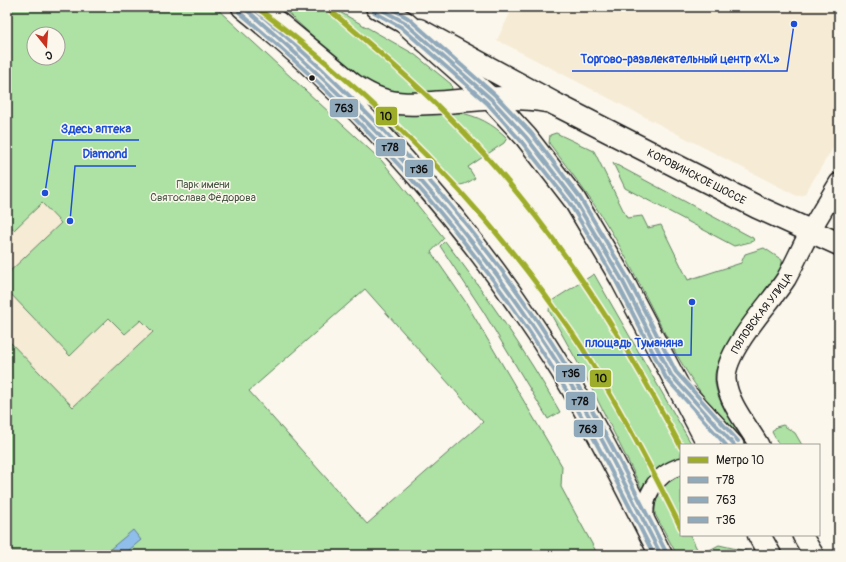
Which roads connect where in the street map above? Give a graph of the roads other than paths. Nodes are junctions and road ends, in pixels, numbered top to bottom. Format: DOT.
graph roads {
  1 [pos="243,7"];
  2 [pos="377,7"];
  3 [pos="262,10"];
  4 [pos="404,22"];
  5 [pos="278,36"];
  6 [pos="491,99"];
  7 [pos="557,105"];
  8 [pos="839,183"];
  9 [pos="810,232"];
  10 [pos="839,244"];
  11 [pos="671,375"];
  12 [pos="708,444"];
  13 [pos="733,444"];
  14 [pos="758,444"];
  15 [pos="680,466"];
  16 [pos="650,534"];
  17 [pos="760,536"];
  18 [pos="661,555"];
  19 [pos="770,555"];
  1 -- 5 [label="main road"];
  2 -- 4 [label="main road"];
  3 -- 5 [label="main road"];
  3 -- 6 [label="main road, КОРОВИНСКОЕ ШОССЕ"];
  4 -- 6 [label="main road"];
  4 -- 7 [label="main road, КОРОВИНСКОЕ ШОССЕ"];
  5 -- 16 [label="main road"];
  6 -- 7 [label="main road, КОРОВИНСКОЕ ШОССЕ"];
  6 -- 11 [label="main road"];
  7 -- 9 [label="main road, КОРОВИНСКОЕ ШОССЕ"];
  8 -- 9 [label="street, ПЯЛОВСКАЯ УЛИЦА"];
  9 -- 10 [label="main road, КОРОВИНСКОЕ ШОССЕ"];
  9 -- 14 [label="street, ПЯЛОВСКАЯ УЛИЦА"];
  11 -- 12 [label="main road"];
  11 -- 13 [label="street"];
  15 -- 16 [label="street"];
  16 -- 18 [label="main road"];
  17 -- 19 [label="main road"];
}
